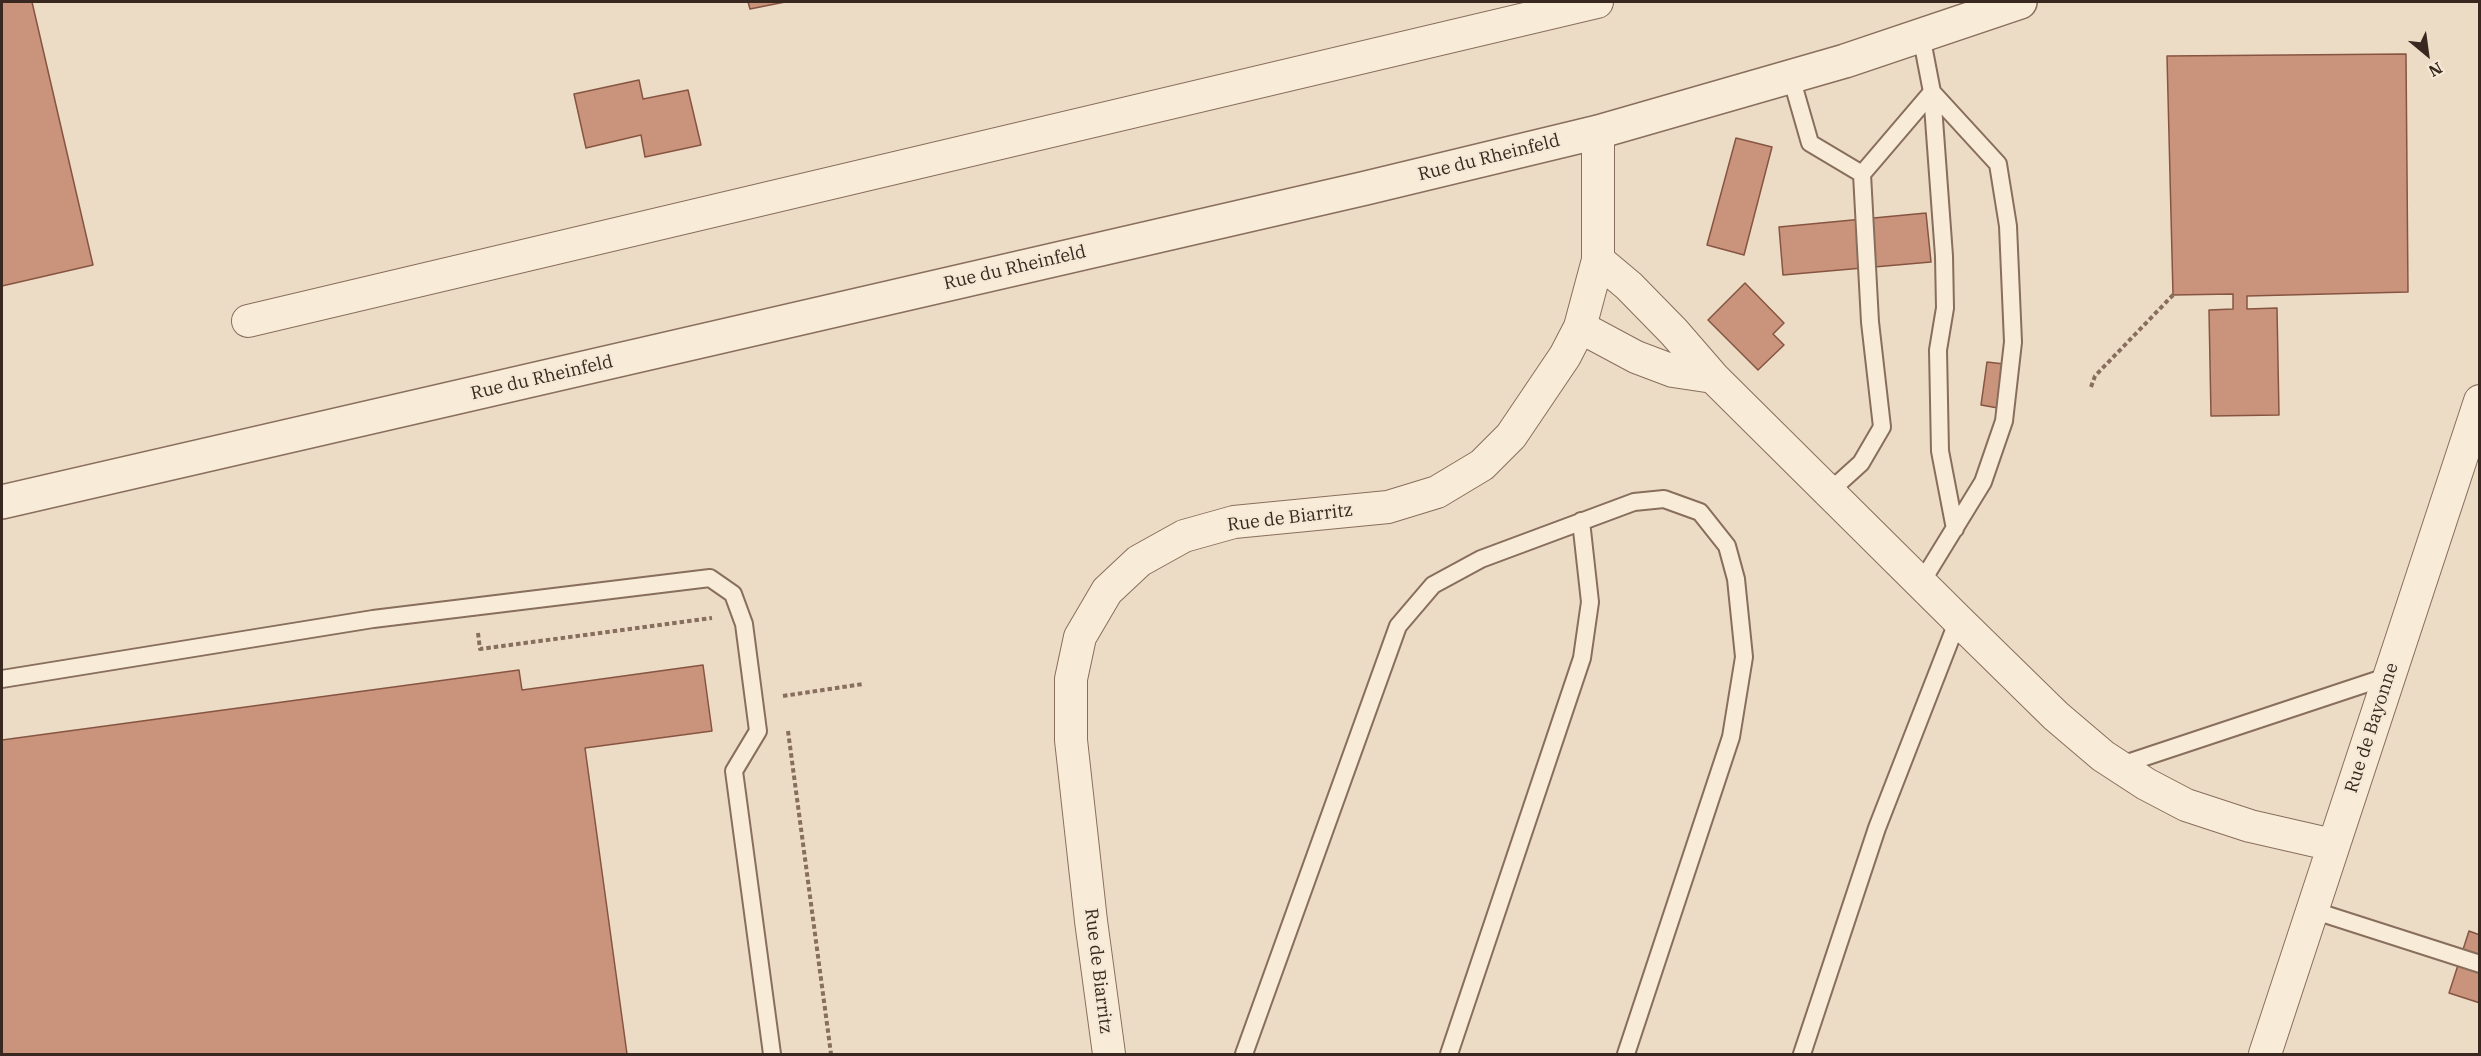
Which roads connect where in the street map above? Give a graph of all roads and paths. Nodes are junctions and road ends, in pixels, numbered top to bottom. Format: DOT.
graph roads {
  1 [pos="1597,2"];
  2 [pos="2020,2"];
  3 [pos="1921,35"];
  4 [pos="1791,77"];
  5 [pos="1932,92"];
  6 [pos="1598,132"];
  7 [pos="1862,174"];
  8 [pos="1598,260"];
  9 [pos="2173,295"];
  10 [pos="248,321"];
  11 [pos="1580,327"];
  12 [pos="1713,377"];
  13 [pos="2091,387"];
  14 [pos="2480,401"];
  15 [pos="1829,492"];
  16 [pos="2,502"];
  17 [pos="1581,521"];
  18 [pos="1955,529"];
  19 [pos="1921,583"];
  20 [pos="1958,620"];
  21 [pos="2389,676"];
  22 [pos="2,679"];
  23 [pos="863,684"];
  24 [pos="783,696"];
  25 [pos="2118,766"];
  26 [pos="2333,845"];
  27 [pos="2312,910"];
  28 [pos="2480,964"];
  29 [pos="772,1054"];
  30 [pos="1109,1054"];
  31 [pos="1244,1054"];
  32 [pos="1449,1054"];
  33 [pos="1626,1054"];
  34 [pos="1802,1054"];
  35 [pos="2265,1054"];
  1 -- 10 [label="street"];
  2 -- 3 [label="street, Rue du Rheinfeld"];
  3 -- 4 [label="street, Rue du Rheinfeld"];
  3 -- 5 [label="lane"];
  4 -- 6 [label="street, Rue du Rheinfeld"];
  4 -- 7 [label="lane"];
  5 -- 7 [label="lane"];
  5 -- 18 [label="lane"];
  5 -- 18 [label="lane"];
  6 -- 8 [label="street, Rue de Biarritz"];
  6 -- 16 [label="street, Rue du Rheinfeld"];
  7 -- 15 [label="lane"];
  8 -- 11 [label="street, Rue de Biarritz"];
  8 -- 12 [label="street"];
  9 -- 13 [label="path"];
  11 -- 12 [label="street"];
  11 -- 30 [label="street, Rue de Biarritz"];
  12 -- 15 [label="street"];
  14 -- 21 [label="street, Rue de Bayonne"];
  15 -- 19 [label="street"];
  17 -- 31 [label="lane"];
  17 -- 32 [label="lane"];
  17 -- 33 [label="lane"];
  18 -- 19 [label="lane"];
  19 -- 20 [label="street"];
  20 -- 25 [label="street"];
  20 -- 34 [label="lane"];
  21 -- 25 [label="lane"];
  21 -- 26 [label="street, Rue de Bayonne"];
  22 -- 29 [label="lane"];
  23 -- 24 [label="path"];
  25 -- 26 [label="street"];
  26 -- 27 [label="street, Rue de Bayonne"];
  27 -- 28 [label="lane"];
  27 -- 35 [label="street, Rue de Bayonne"];
}
